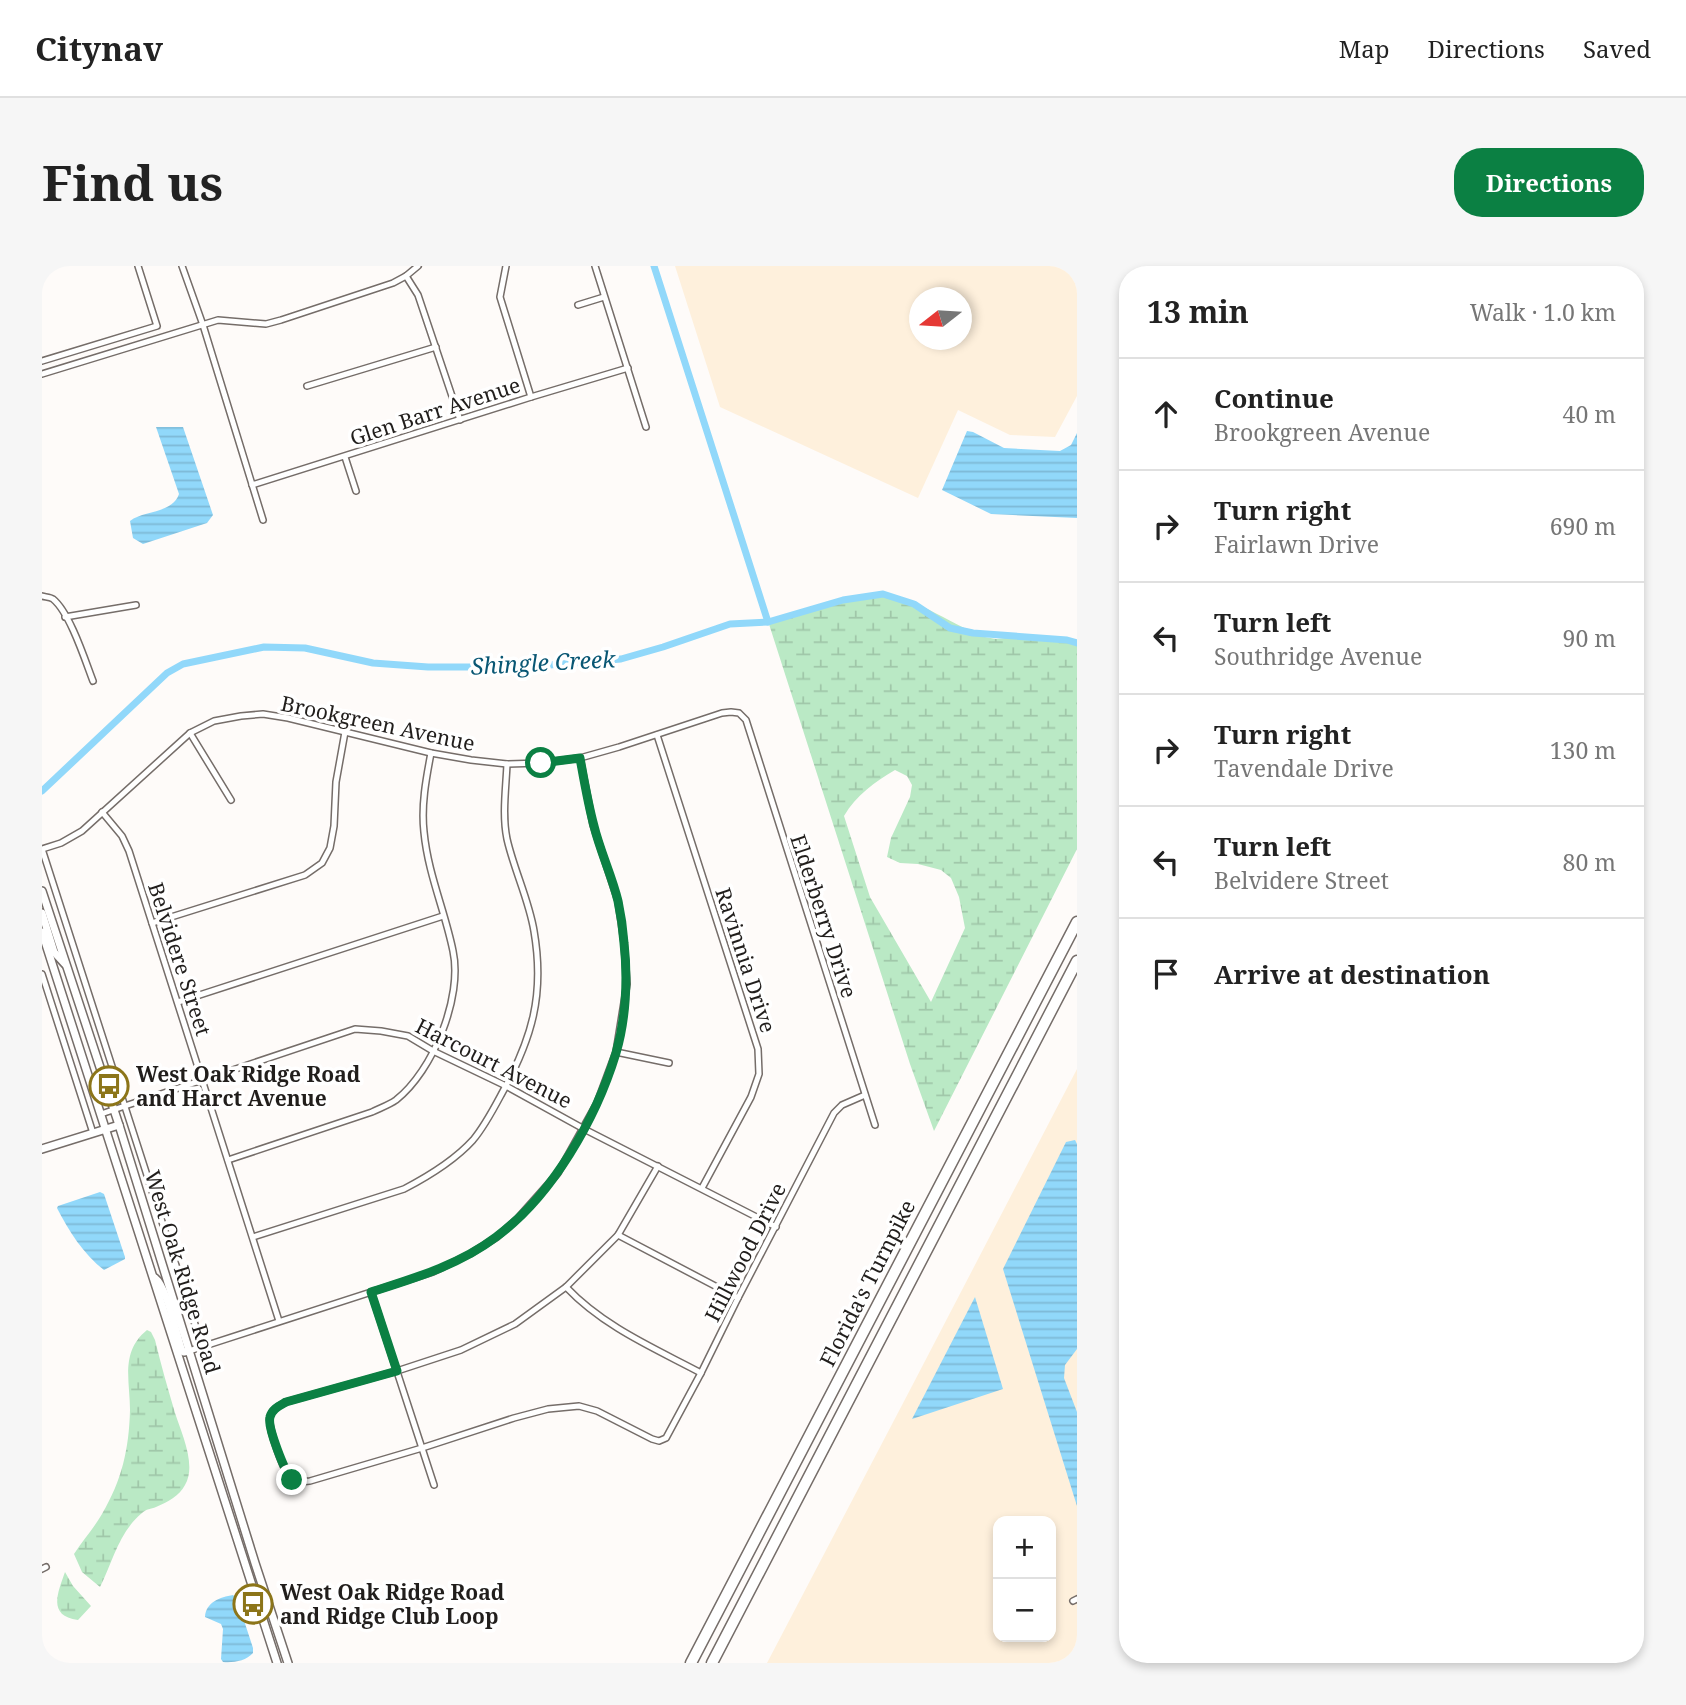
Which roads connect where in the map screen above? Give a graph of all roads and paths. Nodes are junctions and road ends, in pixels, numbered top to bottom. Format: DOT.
graph roads {
  1 [pos="138,266"];
  2 [pos="182,266"];
  3 [pos="418,266"];
  4 [pos="506,266"];
  5 [pos="595,266"];
  6 [pos="406,276"];
  7 [pos="604,297"];
  8 [pos="578,305"];
  9 [pos="203,325"];
  10 [pos="436,347"];
  11 [pos="42,361"];
  12 [pos="628,368"];
  13 [pos="42,374"];
  14 [pos="307,386"];
  15 [pos="531,397"];
  16 [pos="460,420"];
  17 [pos="646,427"];
  18 [pos="345,457"];
  19 [pos="252,485"];
  20 [pos="356,491"];
  21 [pos="263,520"];
  22 [pos="42,596"];
  23 [pos="136,605"];
  24 [pos="65,617"];
  25 [pos="93,681"];
  26 [pos="743,716"];
  27 [pos="345,732"];
  28 [pos="190,733"];
  29 [pos="657,735"];
  30 [pos="430,753"];
  31 [pos="580,758"];
  32 [pos="507,764"];
  33 [pos="231,800"];
  34 [pos="102,812"];
  35 [pos="42,849"];
  36 [pos="42,891"];
  37 [pos="42,913"];
  38 [pos="443,916"];
  39 [pos="1077,922"];
  40 [pos="152,923"];
  41 [pos="42,932"];
  42 [pos="1077,961"];
  43 [pos="66,964"];
  44 [pos="42,974"];
  45 [pos="178,1002"];
  46 [pos="433,1051"];
  47 [pos="616,1052"];
  48 [pos="668,1063"];
  49 [pos="202,1081"];
  50 [pos="506,1086"];
  51 [pos="864,1095"];
  52 [pos="125,1106"];
  53 [pos="114,1110"];
  54 [pos="101,1114"];
  55 [pos="119,1125"];
  56 [pos="874,1125"];
  57 [pos="106,1129"];
  58 [pos="584,1129"];
  59 [pos="93,1133"];
  60 [pos="42,1149"];
  61 [pos="228,1160"];
  62 [pos="658,1166"];
  63 [pos="702,1188"];
  64 [pos="776,1227"];
  65 [pos="618,1235"];
  66 [pos="253,1237"];
  67 [pos="154,1278"];
  68 [pos="566,1287"];
  69 [pos="371,1292"];
  70 [pos="738,1298"];
  71 [pos="279,1321"];
  72 [pos="202,1346"];
  73 [pos="189,1351"];
  74 [pos="397,1371"];
  75 [pos="701,1373"];
  76 [pos="422,1448"];
  77 [pos="434,1485"];
  78 [pos="256,1563"];
  79 [pos="246,1566"];
  80 [pos="277,1663"];
  81 [pos="289,1663"];
  82 [pos="691,1663"];
  83 [pos="712,1663"];
  1 -- 11 [label="street"];
  2 -- 9 [label="street"];
  3 -- 6 [label="street"];
  4 -- 15 [label="street"];
  5 -- 7 [label="street"];
  6 -- 9 [label="street"];
  6 -- 10 [label="street"];
  7 -- 8 [label="street"];
  7 -- 12 [label="street"];
  9 -- 13 [label="street"];
  9 -- 19 [label="street"];
  10 -- 14 [label="street"];
  10 -- 16 [label="street"];
  12 -- 15 [label="street, Glen Barr Avenue"];
  12 -- 17 [label="street"];
  15 -- 16 [label="street, Glen Barr Avenue"];
  16 -- 18 [label="street, Glen Barr Avenue"];
  18 -- 19 [label="street, Glen Barr Avenue"];
  18 -- 20 [label="street"];
  19 -- 21 [label="street"];
  22 -- 24 [label="street"];
  23 -- 24 [label="street"];
  24 -- 25 [label="street"];
  26 -- 29 [label="street, Brookgreen Avenue"];
  26 -- 51 [label="street, Elderberry Drive"];
  27 -- 28 [label="street, Brookgreen Avenue"];
  27 -- 30 [label="street, Brookgreen Avenue"];
  27 -- 40 [label="street"];
  28 -- 33 [label="street"];
  28 -- 34 [label="street, Brookgreen Avenue"];
  29 -- 31 [label="street, Brookgreen Avenue"];
  29 -- 63 [label="street, Ravinnia Drive"];
  30 -- 32 [label="street, Brookgreen Avenue"];
  30 -- 38 [label="street"];
  31 -- 32 [label="street, Brookgreen Avenue"];
  31 -- 47 [label="street"];
  32 -- 50 [label="street"];
  34 -- 35 [label="street, Brookgreen Avenue"];
  34 -- 40 [label="street, Belvidere Street"];
  35 -- 52 [label="street"];
  36 -- 43 [label="street, West Oak Ridge Road"];
  37 -- 43 [label="street"];
  38 -- 45 [label="street"];
  38 -- 46 [label="street"];
  39 -- 82 [label="highway, Florida's Turnpike"];
  40 -- 45 [label="street, Belvidere Street"];
  41 -- 54 [label="street, West Oak Ridge Road"];
  42 -- 83 [label="highway, Florida's Turnpike"];
  43 -- 53 [label="street, West Oak Ridge Road"];
  44 -- 59 [label="street"];
  45 -- 49 [label="street, Belvidere Street"];
  46 -- 49 [label="street, Harcourt Avenue"];
  46 -- 50 [label="street, Harcourt Avenue"];
  46 -- 61 [label="street"];
  47 -- 48 [label="street"];
  47 -- 58 [label="street"];
  49 -- 52 [label="street, Harcourt Avenue"];
  49 -- 61 [label="street, Belvidere Street"];
  50 -- 58 [label="street, Harcourt Avenue"];
  50 -- 66 [label="street"];
  51 -- 56 [label="street, Elderberry Drive"];
  51 -- 64 [label="street, Hillwood Drive"];
  52 -- 53 [label="street, Harcourt Avenue"];
  52 -- 72 [label="street"];
  53 -- 54 [label="street, Harcourt Avenue"];
  53 -- 55 [label="street, West Oak Ridge Road"];
  54 -- 57 [label="street, West Oak Ridge Road"];
  55 -- 57 [label="street"];
  55 -- 73 [label="street, West Oak Ridge Road"];
  57 -- 59 [label="street"];
  57 -- 67 [label="street, West Oak Ridge Road"];
  58 -- 62 [label="street, Harcourt Avenue"];
  58 -- 69 [label="street"];
  59 -- 60 [label="street"];
  61 -- 66 [label="street, Belvidere Street"];
  62 -- 63 [label="street, Harcourt Avenue"];
  62 -- 65 [label="street"];
  63 -- 64 [label="street, Harcourt Avenue"];
  64 -- 70 [label="street, Hillwood Drive"];
  65 -- 68 [label="street"];
  65 -- 70 [label="street"];
  66 -- 71 [label="street, Belvidere Street"];
  67 -- 73 [label="street"];
  67 -- 79 [label="street, West Oak Ridge Road"];
  68 -- 74 [label="street"];
  68 -- 75 [label="street"];
  69 -- 71 [label="street"];
  69 -- 74 [label="street"];
  70 -- 75 [label="street, Hillwood Drive"];
  71 -- 72 [label="street"];
  72 -- 73 [label="street"];
  73 -- 78 [label="street, West Oak Ridge Road"];
  74 -- 76 [label="street"];
  74 -- 76 [label="street"];
  75 -- 76 [label="street, Hillwood Drive"];
  76 -- 77 [label="street"];
  78 -- 79 [label="street"];
  78 -- 81 [label="street, West Oak Ridge Road"];
  79 -- 80 [label="street, West Oak Ridge Road"];
}
